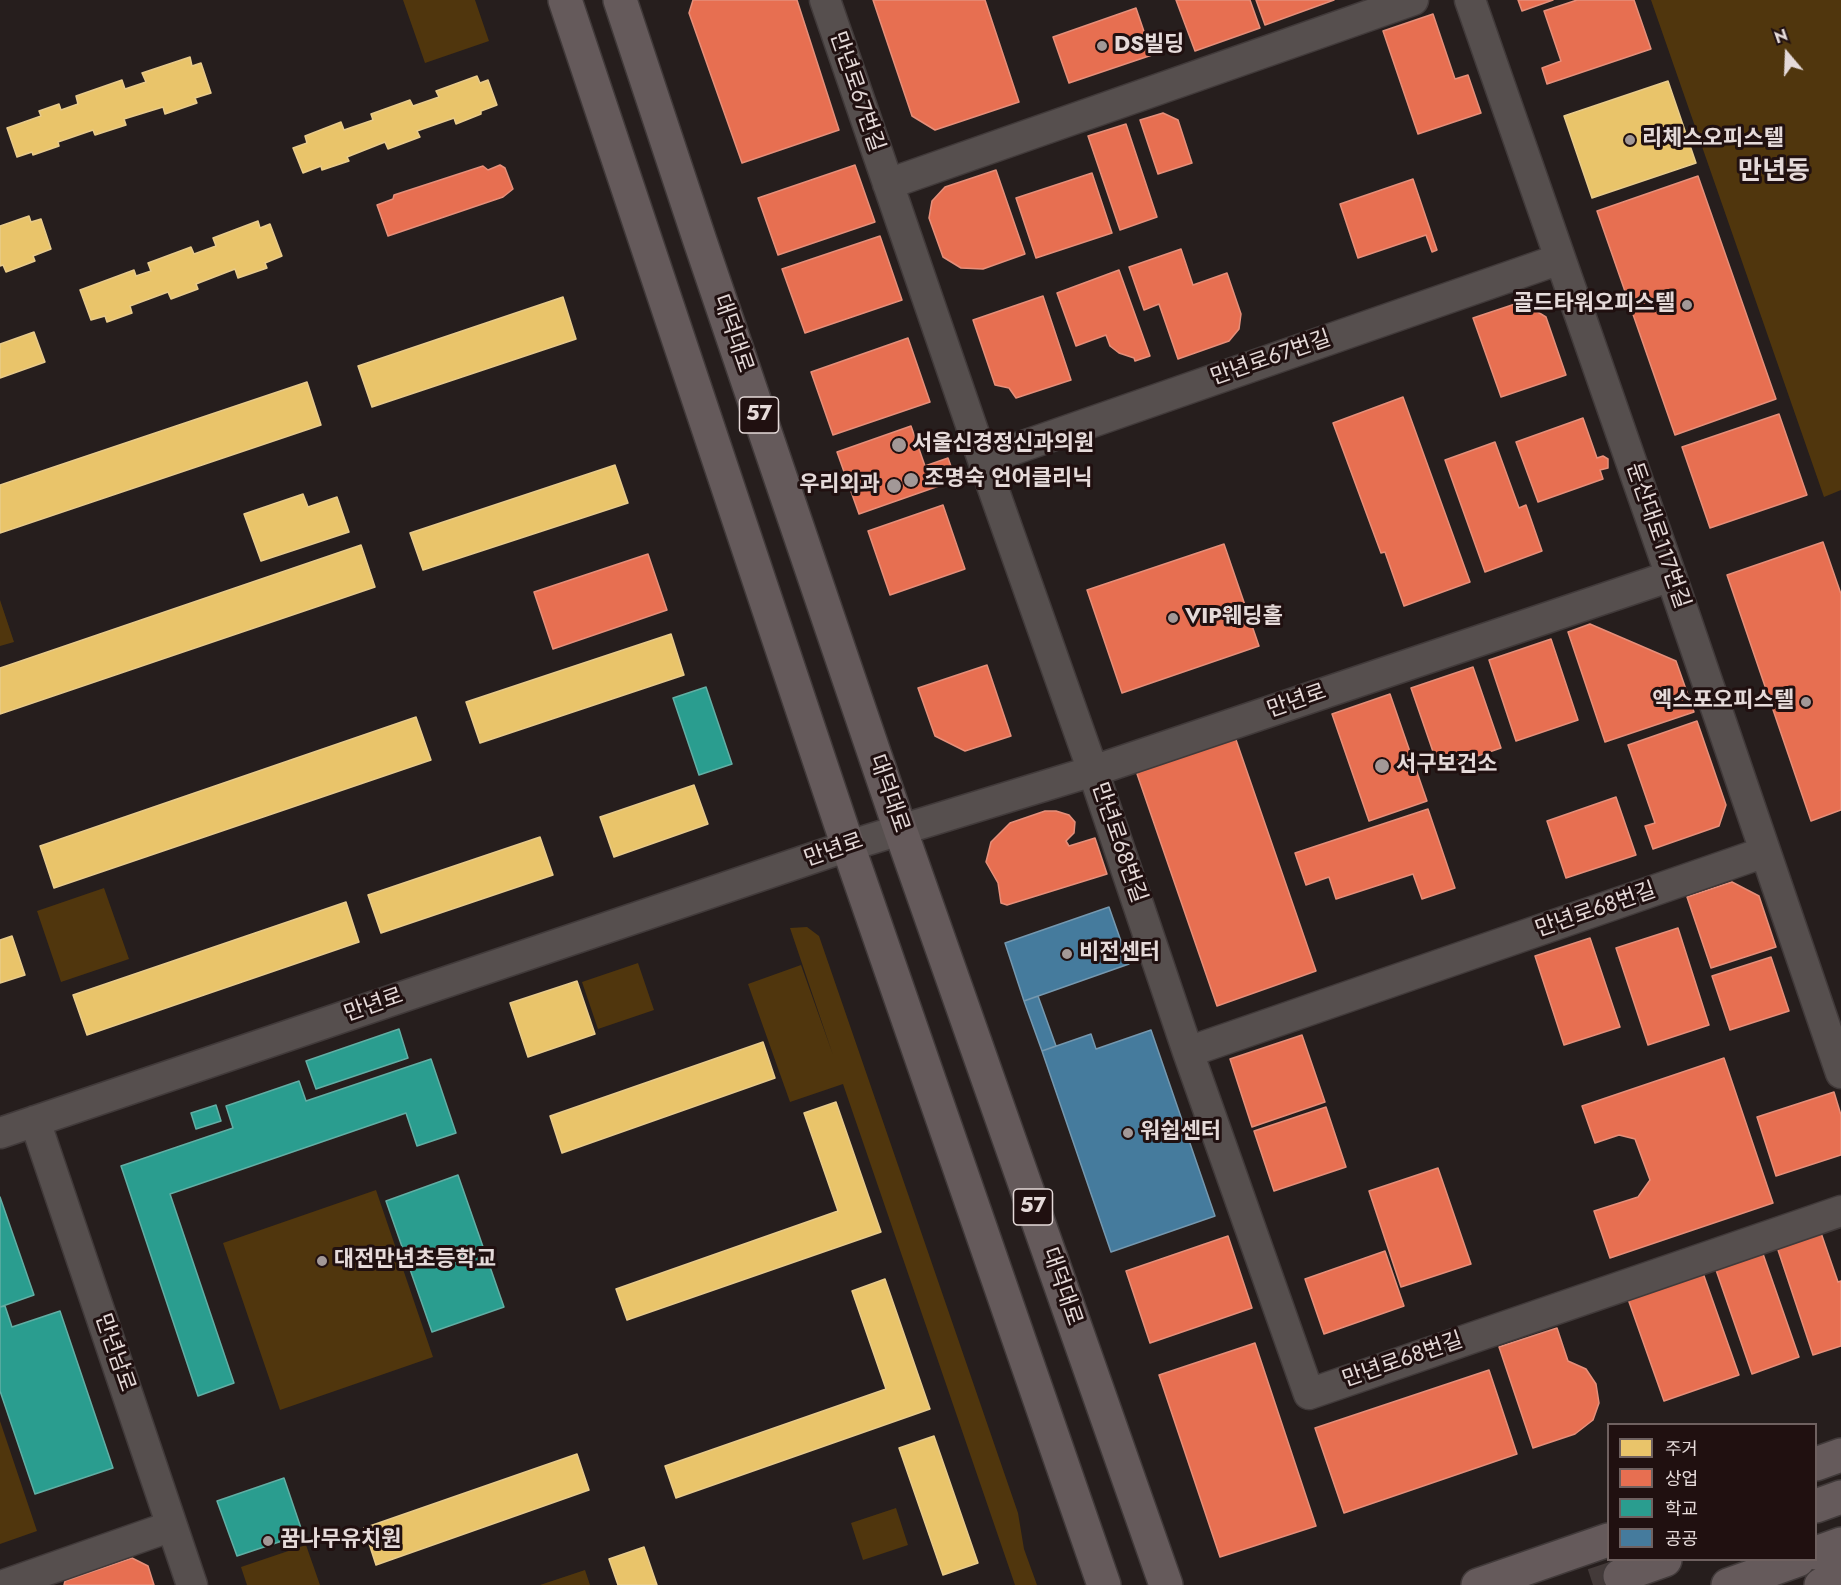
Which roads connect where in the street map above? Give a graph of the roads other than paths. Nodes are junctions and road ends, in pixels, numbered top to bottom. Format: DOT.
graph roads {
  1 [pos="565,0"];
  2 [pos="620,0"];
  3 [pos="825,0"];
  4 [pos="1413,0"];
  5 [pos="1470,0"];
  6 [pos="888,184"];
  7 [pos="1560,259"];
  8 [pos="982,460"];
  9 [pos="1671,576"];
  10 [pos="1093,771"];
  11 [pos="900,829"];
  12 [pos="848,846"];
  13 [pos="1765,852"];
  14 [pos="1188,1052"];
  15 [pos="1841,1073"];
  16 [pos="35,1121"];
  17 [pos="0,1133"];
  18 [pos="1841,1211"];
  19 [pos="1841,1455"];
  20 [pos="1817,1463"];
  21 [pos="1841,1497"];
  22 [pos="1817,1505"];
  23 [pos="172,1526"];
  24 [pos="1607,1540"];
  25 [pos="1841,1544"];
  26 [pos="1817,1552"];
  27 [pos="1571,1554"];
  28 [pos="1662,1561"];
  29 [pos="1795,1561"];
  30 [pos="1620,1576"];
  31 [pos="1841,1578"];
  32 [pos="39,1580"];
  33 [pos="4,1585"];
  34 [pos="192,1585"];
  35 [pos="1104,1585"];
  36 [pos="1166,1585"];
  37 [pos="1478,1585"];
  38 [pos="1556,1585"];
  39 [pos="1728,1585"];
  40 [pos="1821,1585"];
  1 -- 12 [label="main road, 57"];
  2 -- 11 [label="main road, 대덕대로 / 57"];
  3 -- 6 [label="street, 만년로67번길"];
  4 -- 6 [label="street"];
  5 -- 7 [label="street, 둔산대로117번길"];
  6 -- 8 [label="street, 만년로67번길"];
  7 -- 8 [label="street, 만년로67번길"];
  7 -- 9 [label="street, 둔산대로117번길"];
  8 -- 10 [label="street, 만년로67번길"];
  9 -- 10 [label="street, 만년로"];
  9 -- 13 [label="street, 둔산대로117번길"];
  10 -- 11 [label="street, 만년로"];
  10 -- 14 [label="street, 만년로68번길"];
  11 -- 12 [label="street, 만년로"];
  11 -- 36 [label="main road, 대덕대로 / 57"];
  12 -- 16 [label="street, 만년로"];
  12 -- 35 [label="main road, 57"];
  13 -- 14 [label="street, 만년로68번길"];
  13 -- 15 [label="street, 둔산대로117번길"];
  14 -- 18 [label="street, 만년로68번길"];
  16 -- 17 [label="street, 만년로"];
  16 -- 23 [label="street, 만년남로"];
  19 -- 20 [label="main road"];
  21 -- 22 [label="main road"];
  23 -- 32 [label="street"];
  23 -- 34 [label="street, 만년남로"];
  24 -- 27 [label="main road"];
  25 -- 26 [label="main road"];
  27 -- 37 [label="main road"];
  27 -- 38 [label="main road"];
  28 -- 30 [label="main road"];
  29 -- 39 [label="main road"];
  31 -- 40 [label="main road"];
  32 -- 33 [label="street"];
}
